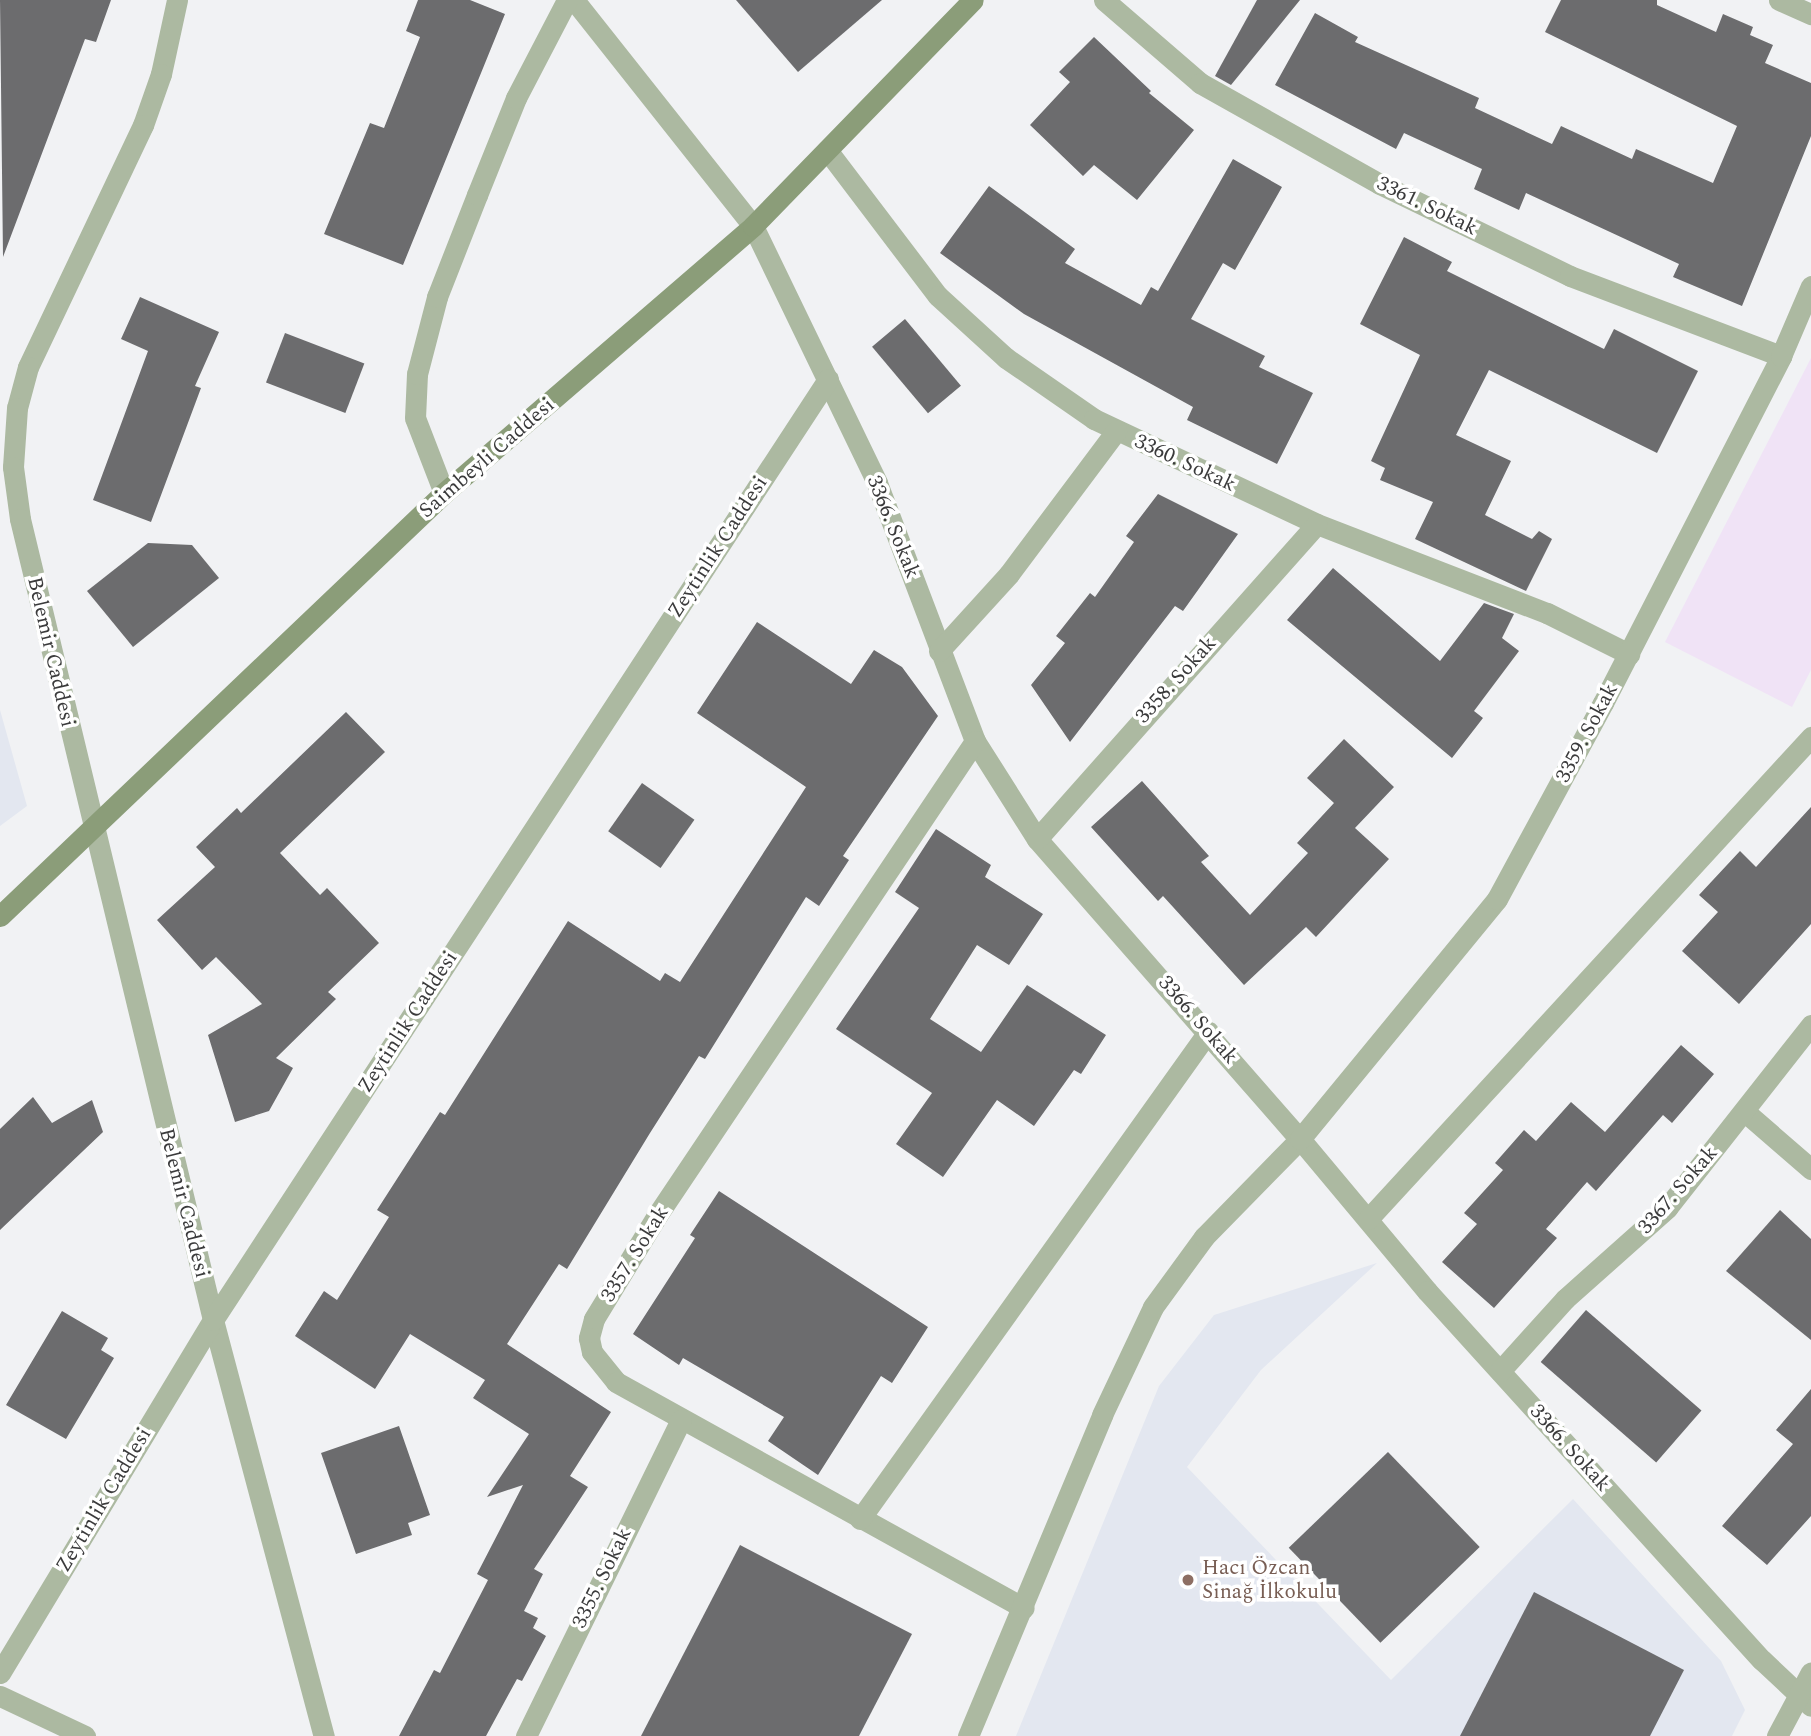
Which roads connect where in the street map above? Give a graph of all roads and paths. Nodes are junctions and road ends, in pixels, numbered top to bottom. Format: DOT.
graph roads {
  1 [pos="177,0"];
  2 [pos="567,0"];
  3 [pos="574,0"];
  4 [pos="973,0"];
  5 [pos="1104,0"];
  6 [pos="1779,0"];
  7 [pos="1811,14"];
  8 [pos="827,150"];
  9 [pos="753,226"];
  10 [pos="1811,286"];
  11 [pos="1781,356"];
  12 [pos="828,379"];
  13 [pos="1116,431"];
  14 [pos="7,467"];
  15 [pos="444,494"];
  16 [pos="1318,524"];
  17 [pos="939,651"];
  18 [pos="1629,654"];
  19 [pos="1811,737"];
  20 [pos="975,741"];
  21 [pos="92,825"];
  22 [pos="1037,839"];
  23 [pos="0,916"];
  24 [pos="1811,1026"];
  25 [pos="1208,1032"];
  26 [pos="1744,1111"];
  27 [pos="1300,1139"];
  28 [pos="1811,1169"];
  29 [pos="1368,1219"];
  30 [pos="213,1321"];
  31 [pos="1500,1371"];
  32 [pos="681,1420"];
  33 [pos="860,1519"];
  34 [pos="1023,1608"];
  35 [pos="0,1672"];
  36 [pos="1811,1672"];
  37 [pos="0,1696"];
  38 [pos="1804,1701"];
  39 [pos="85,1736"];
  40 [pos="324,1736"];
  41 [pos="526,1736"];
  42 [pos="968,1736"];
  43 [pos="1777,1736"];
  1 -- 14 [label="street, Belemir Caddesi"];
  2 -- 15 [label="street"];
  3 -- 9 [label="street, 3366. Sokak"];
  4 -- 8 [label="main road, Saimbeyli Caddesi"];
  5 -- 11 [label="street, 3361. Sokak"];
  6 -- 7 [label="street"];
  8 -- 9 [label="main road, Saimbeyli Caddesi"];
  8 -- 13 [label="street, 3360. Sokak"];
  9 -- 12 [label="street, 3366. Sokak"];
  9 -- 15 [label="main road, Saimbeyli Caddesi"];
  10 -- 11 [label="street, 3359. Sokak"];
  11 -- 18 [label="street, 3359. Sokak"];
  12 -- 17 [label="street, 3366. Sokak"];
  12 -- 30 [label="street, Zeytinlik Caddesi"];
  13 -- 16 [label="street, 3360. Sokak"];
  13 -- 17 [label="street"];
  14 -- 21 [label="street, Belemir Caddesi"];
  15 -- 21 [label="main road, Saimbeyli Caddesi"];
  16 -- 18 [label="street, 3360. Sokak"];
  16 -- 22 [label="street, 3358. Sokak"];
  17 -- 20 [label="street, 3366. Sokak"];
  18 -- 27 [label="street, 3359. Sokak"];
  19 -- 29 [label="street"];
  20 -- 22 [label="street, 3366. Sokak"];
  20 -- 32 [label="street, 3357. Sokak"];
  21 -- 23 [label="main road, Saimbeyli Caddesi"];
  21 -- 30 [label="street, Belemir Caddesi"];
  22 -- 25 [label="street, 3366. Sokak"];
  24 -- 26 [label="street, 3367. Sokak"];
  25 -- 27 [label="street, 3366. Sokak"];
  25 -- 33 [label="street"];
  26 -- 28 [label="street"];
  26 -- 31 [label="street, 3367. Sokak"];
  27 -- 29 [label="street, 3366. Sokak"];
  27 -- 34 [label="street, 3359. Sokak"];
  29 -- 31 [label="street, 3366. Sokak"];
  30 -- 35 [label="street, Zeytinlik Caddesi"];
  30 -- 40 [label="street, Belemir Caddesi"];
  31 -- 38 [label="street, 3366. Sokak"];
  32 -- 33 [label="street, 3357. Sokak"];
  32 -- 41 [label="street, 3355. Sokak"];
  33 -- 34 [label="street, 3357. Sokak"];
  34 -- 42 [label="street, 3359. Sokak"];
  36 -- 38 [label="street"];
  37 -- 39 [label="street"];
  38 -- 43 [label="street"];
}
